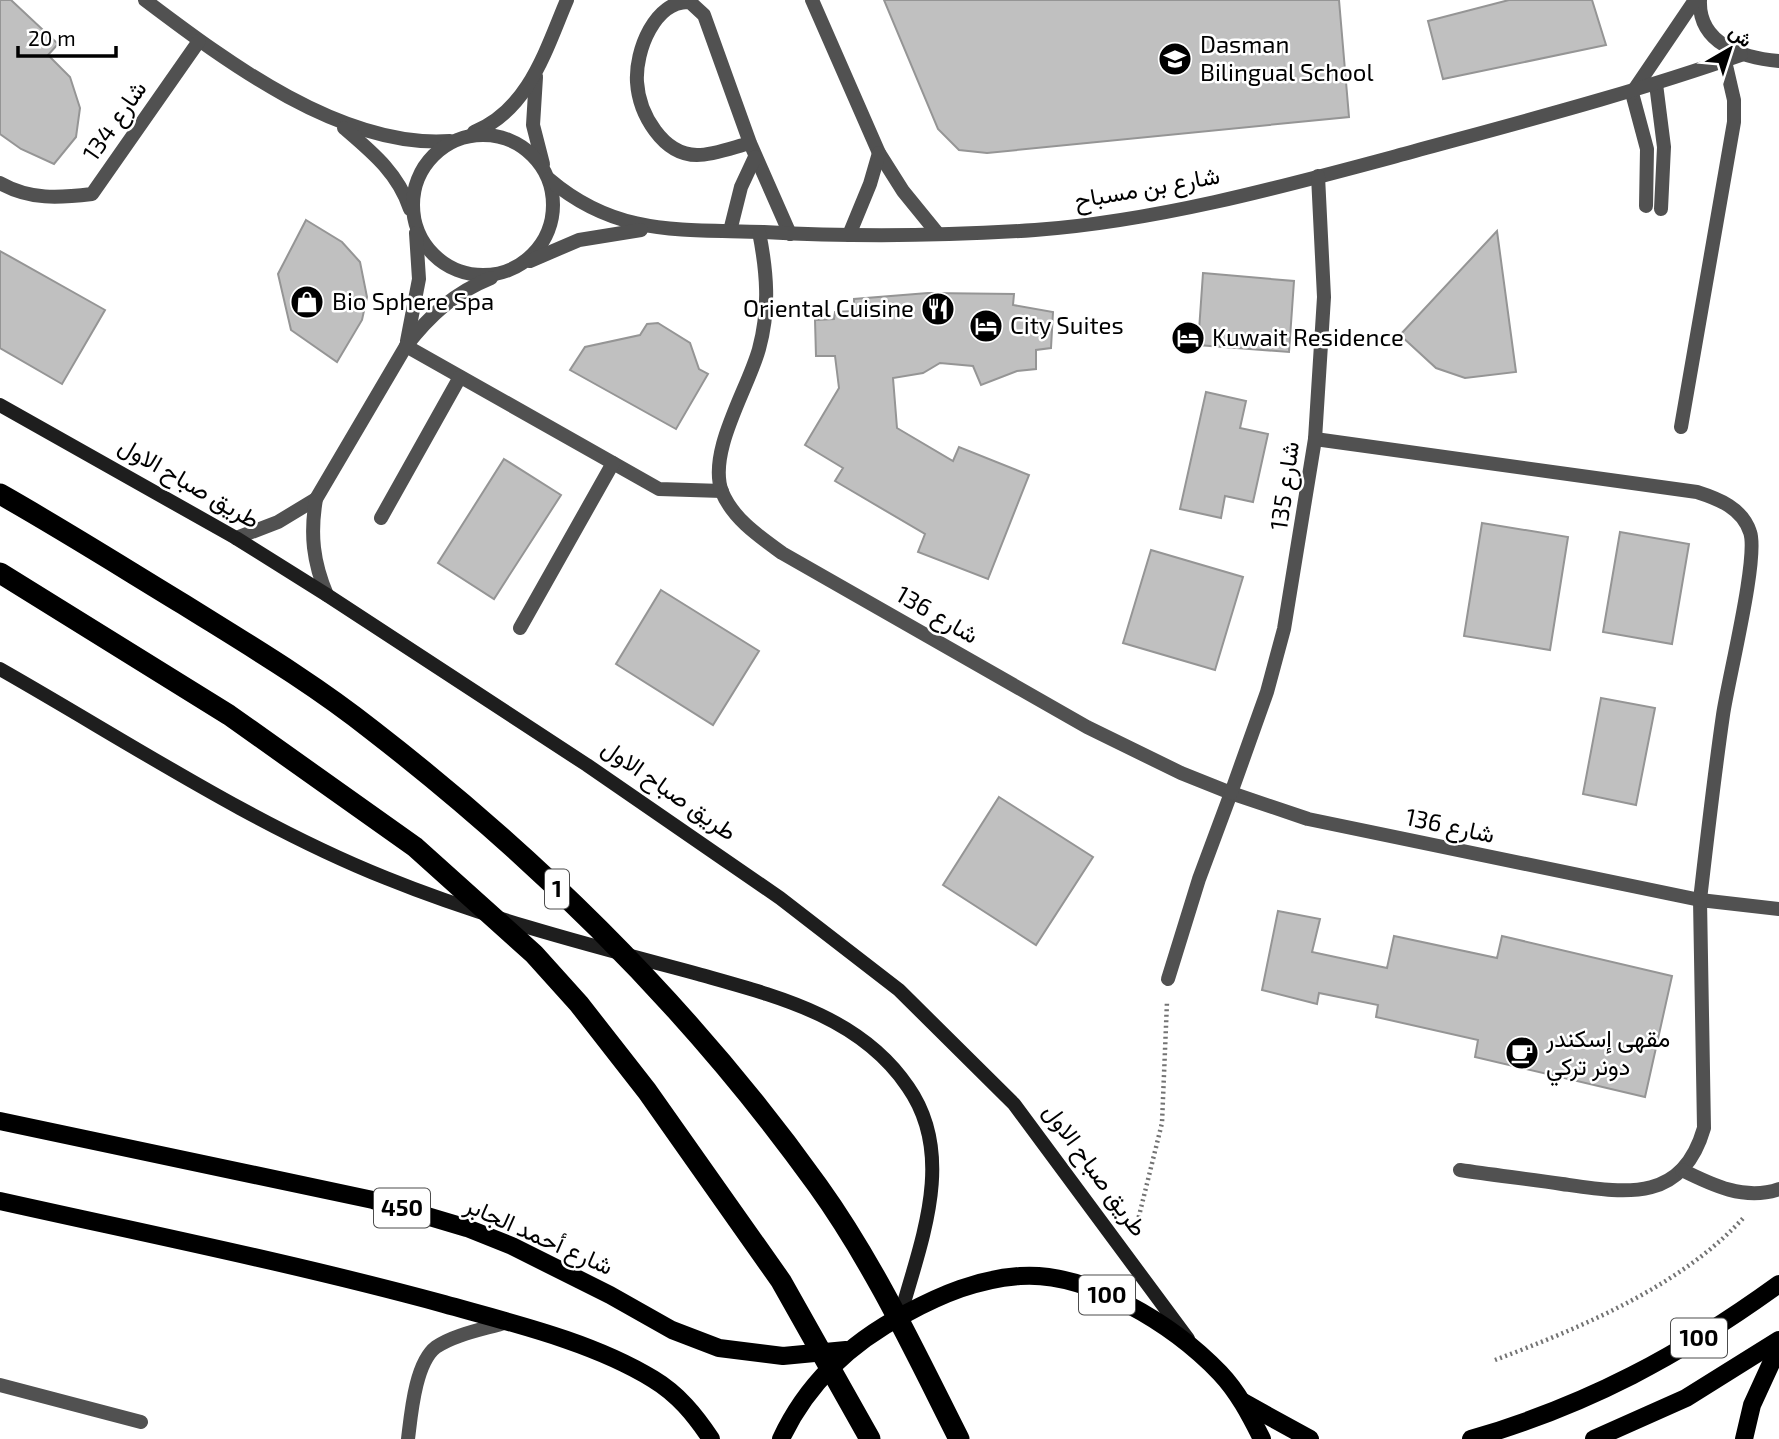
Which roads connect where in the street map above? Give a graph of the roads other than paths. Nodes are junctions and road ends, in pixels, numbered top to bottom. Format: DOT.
graph roads {
  1 [pos="145,0"];
  2 [pos="567,0"];
  3 [pos="812,0"];
  4 [pos="1698,0"];
  5 [pos="200,41"];
  6 [pos="1741,55"];
  7 [pos="1725,61"];
  8 [pos="1779,61"];
  9 [pos="537,69"];
  10 [pos="1656,84"];
  11 [pos="1632,93"];
  12 [pos="335,121"];
  13 [pos="457,139"];
  14 [pos="752,150"];
  15 [pos="879,153"];
  16 [pos="546,174"];
  17 [pos="1318,176"];
  18 [pos="0,183"];
  19 [pos="414,223"];
  20 [pos="656,229"];
  21 [pos="730,231"];
  22 [pos="759,232"];
  23 [pos="790,234"];
  24 [pos="938,234"];
  25 [pos="849,235"];
  26 [pos="522,265"];
  27 [pos="506,273"];
  28 [pos="406,346"];
  29 [pos="460,377"];
  30 [pos="0,405"];
  31 [pos="1681,428"];
  32 [pos="1315,439"];
  33 [pos="613,463"];
  34 [pos="722,491"];
  35 [pos="0,494"];
  36 [pos="316,499"];
  37 [pos="381,518"];
  38 [pos="236,538"];
  39 [pos="0,573"];
  40 [pos="327,595"];
  41 [pos="520,628"];
  42 [pos="0,669"];
  43 [pos="1231,793"];
  44 [pos="1700,900"];
  45 [pos="1779,909"];
  46 [pos="1168,979"];
  47 [pos="0,1121"];
  48 [pos="1460,1170"];
  49 [pos="1682,1170"];
  50 [pos="1779,1189"];
  51 [pos="0,1202"];
  52 [pos="1779,1284"];
  53 [pos="900,1317"];
  54 [pos="507,1322"];
  55 [pos="1779,1340"];
  56 [pos="1779,1346"];
  57 [pos="1195,1349"];
  58 [pos="846,1350"];
  59 [pos="0,1385"];
  60 [pos="1243,1402"];
  61 [pos="141,1422"];
  62 [pos="782,1436"];
  63 [pos="408,1439"];
  64 [pos="711,1439"];
  65 [pos="870,1439"];
  66 [pos="959,1439"];
  67 [pos="1262,1439"];
  68 [pos="1310,1439"];
  69 [pos="1471,1439"];
  70 [pos="1594,1439"];
  71 [pos="1744,1439"];
  1 -- 5 [label="street"];
  2 -- 9 [label="street"];
  3 -- 15 [label="street"];
  4 -- 6 [label="street"];
  4 -- 11 [label="street"];
  5 -- 12 [label="street"];
  5 -- 18 [label="street, شارع 134"];
  6 -- 7 [label="street, شارع بن مسباح"];
  6 -- 8 [label="street"];
  7 -- 10 [label="street, شارع بن مسباح"];
  7 -- 31 [label="street"];
  9 -- 13 [label="street"];
  9 -- 16 [label="street"];
  10 -- 11 [label="street, شارع بن مسباح"];
  10 -- 11 [label="street"];
  11 -- 17 [label="street, شارع بن مسباح"];
  12 -- 13 [label="street"];
  12 -- 19 [label="street"];
  13 -- 16 [label="street"];
  13 -- 19 [label="street"];
  14 -- 14 [label="street"];
  14 -- 21 [label="street"];
  14 -- 23 [label="street"];
  15 -- 24 [label="street"];
  15 -- 25 [label="street"];
  16 -- 20 [label="street, شارع بن مسباح"];
  16 -- 26 [label="street"];
  17 -- 24 [label="street, شارع بن مسباح"];
  17 -- 32 [label="street, شارع 135"];
  19 -- 27 [label="street"];
  19 -- 28 [label="street"];
  20 -- 21 [label="street, شارع بن مسباح"];
  20 -- 26 [label="street, شارع بن مسباح"];
  21 -- 22 [label="street, شارع بن مسباح"];
  22 -- 23 [label="street, شارع بن مسباح"];
  22 -- 34 [label="street"];
  23 -- 25 [label="street, شارع بن مسباح"];
  24 -- 25 [label="street, شارع بن مسباح"];
  26 -- 27 [label="street"];
  27 -- 28 [label="street"];
  28 -- 29 [label="street"];
  28 -- 36 [label="street"];
  29 -- 33 [label="street"];
  29 -- 37 [label="street"];
  30 -- 38 [label="main road, طريق صباح الاول"];
  32 -- 43 [label="street, شارع 135"];
  32 -- 44 [label="street"];
  33 -- 34 [label="street"];
  33 -- 41 [label="street"];
  34 -- 43 [label="street, شارع 136"];
  35 -- 66 [label="highway, 1"];
  36 -- 38 [label="street"];
  36 -- 40 [label="street"];
  38 -- 40 [label="main road, طريق صباح الاول"];
  39 -- 65 [label="highway"];
  40 -- 57 [label="main road, طريق صباح الاول"];
  42 -- 53 [label="main road"];
  43 -- 44 [label="street, شارع 136"];
  43 -- 46 [label="street, شارع 135"];
  44 -- 45 [label="street, شارع 136"];
  44 -- 49 [label="street"];
  47 -- 58 [label="main road, شارع أحمد الجابر / 450"];
  48 -- 49 [label="street"];
  49 -- 50 [label="street"];
  51 -- 54 [label="main road"];
  52 -- 69 [label="main road, 100"];
  53 -- 57 [label="main road, 100"];
  53 -- 58 [label="main road, 100"];
  54 -- 63 [label="street"];
  54 -- 64 [label="main road"];
  55 -- 70 [label="main road, 100"];
  56 -- 71 [label="main road"];
  57 -- 60 [label="main road, 100"];
  58 -- 62 [label="main road, 100"];
  59 -- 61 [label="street"];
  60 -- 67 [label="main road, 100"];
  60 -- 68 [label="main road, 100"];
}
